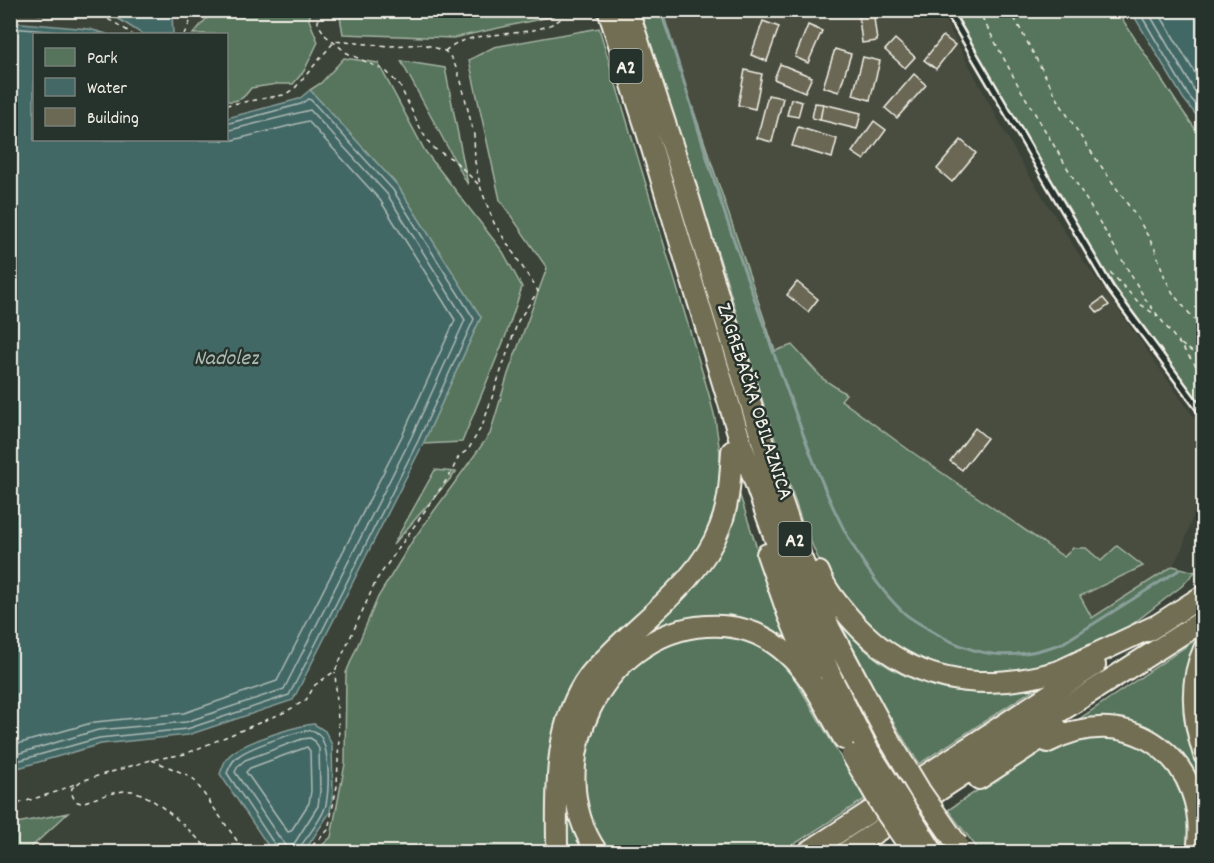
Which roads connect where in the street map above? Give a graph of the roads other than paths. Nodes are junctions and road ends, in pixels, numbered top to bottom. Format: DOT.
graph roads {
  1 [pos="608,10"];
  2 [pos="628,10"];
  3 [pos="948,10"];
  4 [pos="708,329"];
  5 [pos="747,390"];
  6 [pos="1203,415"];
  7 [pos="732,451"];
  8 [pos="1203,595"];
  9 [pos="1203,620"];
  10 [pos="1159,624"];
  11 [pos="1174,639"];
  12 [pos="1203,649"];
  13 [pos="854,748"];
  14 [pos="1203,755"];
  15 [pos="1016,756"];
  16 [pos="963,850"];
  17 [pos="558,852"];
  18 [pos="597,852"];
  19 [pos="808,852"];
  20 [pos="846,852"];
  21 [pos="867,852"];
  22 [pos="913,852"];
  23 [pos="933,852"];
  24 [pos="1197,852"];
  1 -- 4 [label="highway, ZAGREBAČKA OBILAZNICA / A2"];
  2 -- 5 [label="highway, ZAGREBAČKA OBILAZNICA / A2"];
  3 -- 6 [label="lane"];
  4 -- 7 [label="highway"];
  4 -- 13 [label="highway, ZAGREBAČKA OBILAZNICA / A2"];
  5 -- 10 [label="highway"];
  5 -- 16 [label="highway, ZAGREBAČKA OBILAZNICA / A2, bridge"];
  7 -- 13 [label="highway"];
  7 -- 17 [label="highway"];
  8 -- 10 [label="highway"];
  9 -- 11 [label="highway"];
  10 -- 19 [label="highway"];
  11 -- 15 [label="highway"];
  11 -- 20 [label="highway"];
  12 -- 14 [label="highway"];
  13 -- 18 [label="highway"];
  13 -- 22 [label="highway, bridge"];
  13 -- 23 [label="highway, ZAGREBAČKA OBILAZNICA / A2, bridge"];
  15 -- 21 [label="highway"];
  15 -- 24 [label="highway"];
}
